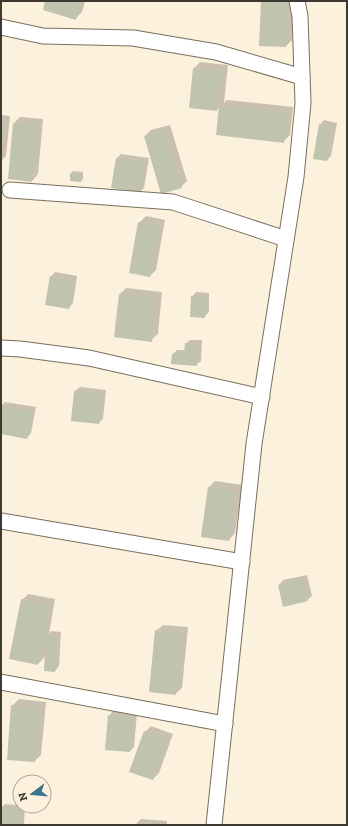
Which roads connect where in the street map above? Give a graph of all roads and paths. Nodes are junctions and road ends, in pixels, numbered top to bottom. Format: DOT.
graph roads {
  1 [pos="297,1"];
  2 [pos="1,27"];
  3 [pos="302,77"];
  4 [pos="10,190"];
  5 [pos="286,239"];
  6 [pos="1,348"];
  7 [pos="262,397"];
  8 [pos="1,521"];
  9 [pos="242,562"];
  10 [pos="1,682"];
  11 [pos="225,724"];
  12 [pos="214,825"];
  1 -- 3 [label="street"];
  2 -- 3 [label="street"];
  3 -- 5 [label="street"];
  4 -- 5 [label="street"];
  5 -- 7 [label="street"];
  6 -- 7 [label="street"];
  7 -- 9 [label="street"];
  8 -- 9 [label="street"];
  9 -- 11 [label="street"];
  10 -- 11 [label="street"];
  11 -- 12 [label="street"];
}
